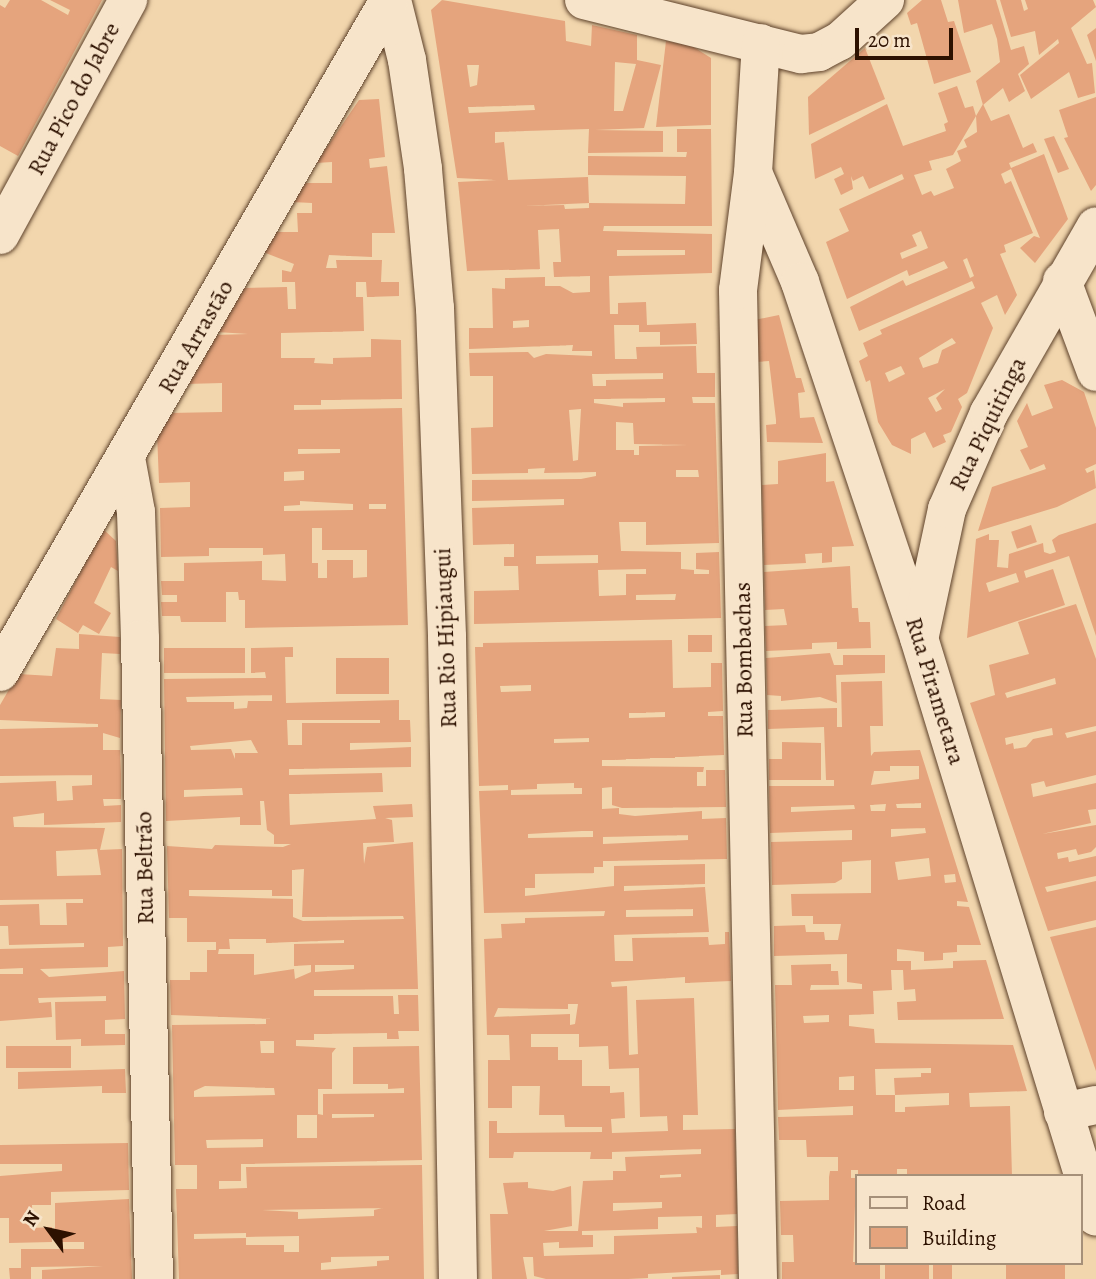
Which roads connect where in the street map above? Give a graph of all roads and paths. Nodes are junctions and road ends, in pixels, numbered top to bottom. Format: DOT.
graph roads {
  1 [pos="128,0"];
  2 [pos="391,0"];
  3 [pos="584,0"];
  4 [pos="885,0"];
  5 [pos="761,43"];
  6 [pos="753,173"];
  7 [pos="1096,226"];
  8 [pos="0,235"];
  9 [pos="1062,281"];
  10 [pos="1096,372"];
  11 [pos="126,458"];
  12 [pos="919,638"];
  13 [pos="0,672"];
  14 [pos="1080,1109"];
  15 [pos="1096,1217"];
  16 [pos="154,1279"];
  17 [pos="458,1279"];
  18 [pos="758,1279"];
  1 -- 8 [label="street, Rua Pico do Jabre"];
  2 -- 11 [label="street, Rua Arrastão"];
  2 -- 17 [label="street, Rua Rio Hipiaugui"];
  3 -- 5 [label="street"];
  4 -- 5 [label="street"];
  5 -- 6 [label="street, Rua Bombachas"];
  6 -- 12 [label="street, Rua Pirametara"];
  6 -- 18 [label="street, Rua Bombachas"];
  7 -- 9 [label="street, Rua Piquitinga"];
  9 -- 10 [label="street"];
  9 -- 12 [label="street, Rua Piquitinga"];
  11 -- 13 [label="street, Rua Arrastão"];
  11 -- 16 [label="street, Rua Beltrão"];
  12 -- 14 [label="street, Rua Pirametara"];
  14 -- 15 [label="street, Rua Pirametara"];
}
